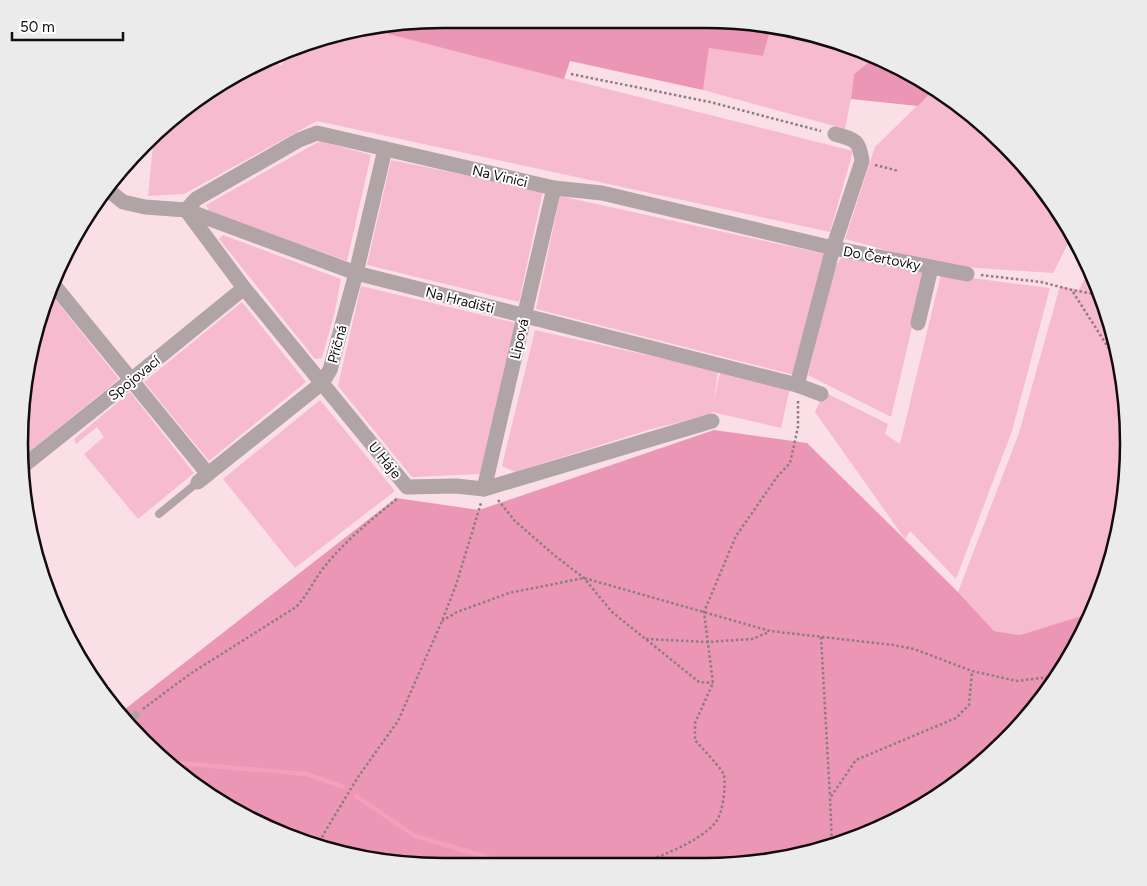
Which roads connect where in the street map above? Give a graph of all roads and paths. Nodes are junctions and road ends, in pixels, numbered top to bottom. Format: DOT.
graph roads {
  1 [pos="571,74"];
  2 [pos="835,134"];
  3 [pos="385,149"];
  4 [pos="862,161"];
  5 [pos="899,171"];
  6 [pos="554,188"];
  7 [pos="112,192"];
  8 [pos="186,210"];
  9 [pos="833,248"];
  10 [pos="931,268"];
  11 [pos="356,274"];
  12 [pos="966,274"];
  13 [pos="244,288"];
  14 [pos="57,289"];
  15 [pos="1072,290"];
  16 [pos="1091,293"];
  17 [pos="524,316"];
  18 [pos="918,323"];
  19 [pos="1108,347"];
  20 [pos="131,380"];
  21 [pos="322,383"];
  22 [pos="798,385"];
  23 [pos="821,394"];
  24 [pos="712,421"];
  25 [pos="28,462"];
  26 [pos="203,478"];
  27 [pos="406,487"];
  28 [pos="484,489"];
  29 [pos="159,514"];
  30 [pos="584,578"];
  31 [pos="704,612"];
  32 [pos="442,622"];
  33 [pos="770,631"];
  34 [pos="821,637"];
  35 [pos="645,639"];
  36 [pos="708,642"];
  37 [pos="972,671"];
  38 [pos="1047,677"];
  39 [pos="713,683"];
  40 [pos="136,715"];
  41 [pos="132,718"];
  42 [pos="830,798"];
  43 [pos="832,838"];
  44 [pos="321,840"];
  45 [pos="655,858"];
  1 -- 2 [label="path"];
  2 -- 4 [label="street"];
  3 -- 6 [label="street, Na Vinici"];
  3 -- 8 [label="street, Na Vinici"];
  3 -- 11 [label="street, Příčná"];
  4 -- 5 [label="path"];
  4 -- 9 [label="street"];
  6 -- 9 [label="street, Na Vinici"];
  6 -- 17 [label="street, Lipová"];
  7 -- 8 [label="street, Na Hradišti"];
  8 -- 11 [label="street, Na Hradišti"];
  8 -- 13 [label="street, U Háje"];
  9 -- 10 [label="street, Do Čertovky"];
  9 -- 22 [label="street"];
  10 -- 12 [label="street, Do Čertovky"];
  10 -- 18 [label="street, Do Čertovky"];
  11 -- 17 [label="street, Na Hradišti"];
  11 -- 21 [label="street, Příčná"];
  12 -- 15 [label="path"];
  13 -- 20 [label="street, Spojovací"];
  13 -- 21 [label="street, U Háje"];
  14 -- 20 [label="street"];
  15 -- 16 [label="path"];
  15 -- 19 [label="path"];
  17 -- 22 [label="street, Na Hradišti"];
  17 -- 28 [label="street, Lipová"];
  20 -- 25 [label="street, Spojovací"];
  20 -- 26 [label="street"];
  21 -- 26 [label="street, Příčná"];
  21 -- 27 [label="street, U Háje"];
  22 -- 23 [label="street, Na Hradišti"];
  22 -- 31 [label="path"];
  24 -- 28 [label="street, U Háje"];
  26 -- 29 [label="lane"];
  27 -- 28 [label="street, U Háje"];
  27 -- 40 [label="path"];
  28 -- 30 [label="path"];
  28 -- 32 [label="path"];
  30 -- 31 [label="path"];
  30 -- 32 [label="path"];
  30 -- 35 [label="path"];
  31 -- 33 [label="path"];
  31 -- 36 [label="path"];
  32 -- 44 [label="path"];
  33 -- 34 [label="path"];
  33 -- 36 [label="path"];
  34 -- 37 [label="path"];
  34 -- 42 [label="path"];
  35 -- 36 [label="path"];
  35 -- 39 [label="path"];
  36 -- 39 [label="path"];
  37 -- 38 [label="path"];
  37 -- 42 [label="path"];
  39 -- 45 [label="path"];
  40 -- 41 [label="lane"];
  42 -- 43 [label="path"];
}
